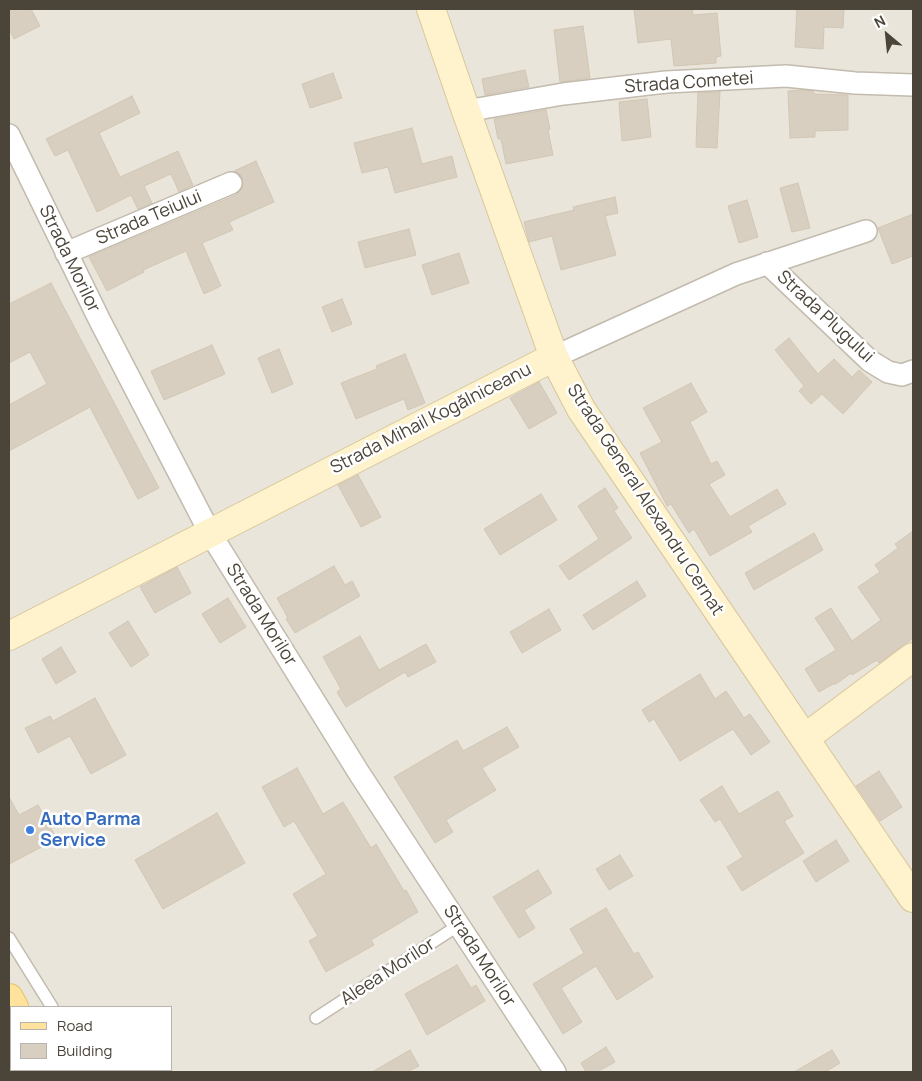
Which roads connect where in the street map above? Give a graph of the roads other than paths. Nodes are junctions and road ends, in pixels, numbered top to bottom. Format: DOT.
graph roads {
  1 [pos="431,9"];
  2 [pos="913,85"];
  3 [pos="466,111"];
  4 [pos="9,135"];
  5 [pos="232,183"];
  6 [pos="866,231"];
  7 [pos="66,253"];
  8 [pos="767,263"];
  9 [pos="554,357"];
  10 [pos="913,371"];
  11 [pos="210,532"];
  12 [pos="9,636"];
  13 [pos="913,657"];
  14 [pos="804,738"];
  15 [pos="913,898"];
  16 [pos="459,925"];
  17 [pos="9,938"];
  18 [pos="51,1006"];
  19 [pos="316,1018"];
  20 [pos="555,1072"];
  1 -- 3 [label="street, Strada General Alexandru Cernat"];
  2 -- 3 [label="street, Strada Cometei"];
  3 -- 9 [label="street, Strada General Alexandru Cernat"];
  4 -- 7 [label="street, Strada Morilor"];
  5 -- 7 [label="street, Strada Teiului"];
  6 -- 8 [label="street, Strada Mihail Kogălniceanu"];
  7 -- 11 [label="street, Strada Morilor"];
  8 -- 9 [label="street, Strada Mihail Kogălniceanu"];
  8 -- 10 [label="street, Strada Plugului"];
  9 -- 11 [label="street, Strada Mihail Kogălniceanu"];
  9 -- 14 [label="street, Strada General Alexandru Cernat"];
  11 -- 12 [label="street, Strada Mihail Kogălniceanu"];
  11 -- 16 [label="street, Strada Morilor"];
  13 -- 14 [label="street"];
  14 -- 15 [label="street, Strada General Alexandru Cernat"];
  16 -- 19 [label="lane, Aleea Morilor"];
  16 -- 20 [label="street, Strada Morilor"];
  17 -- 18 [label="lane"];
}
